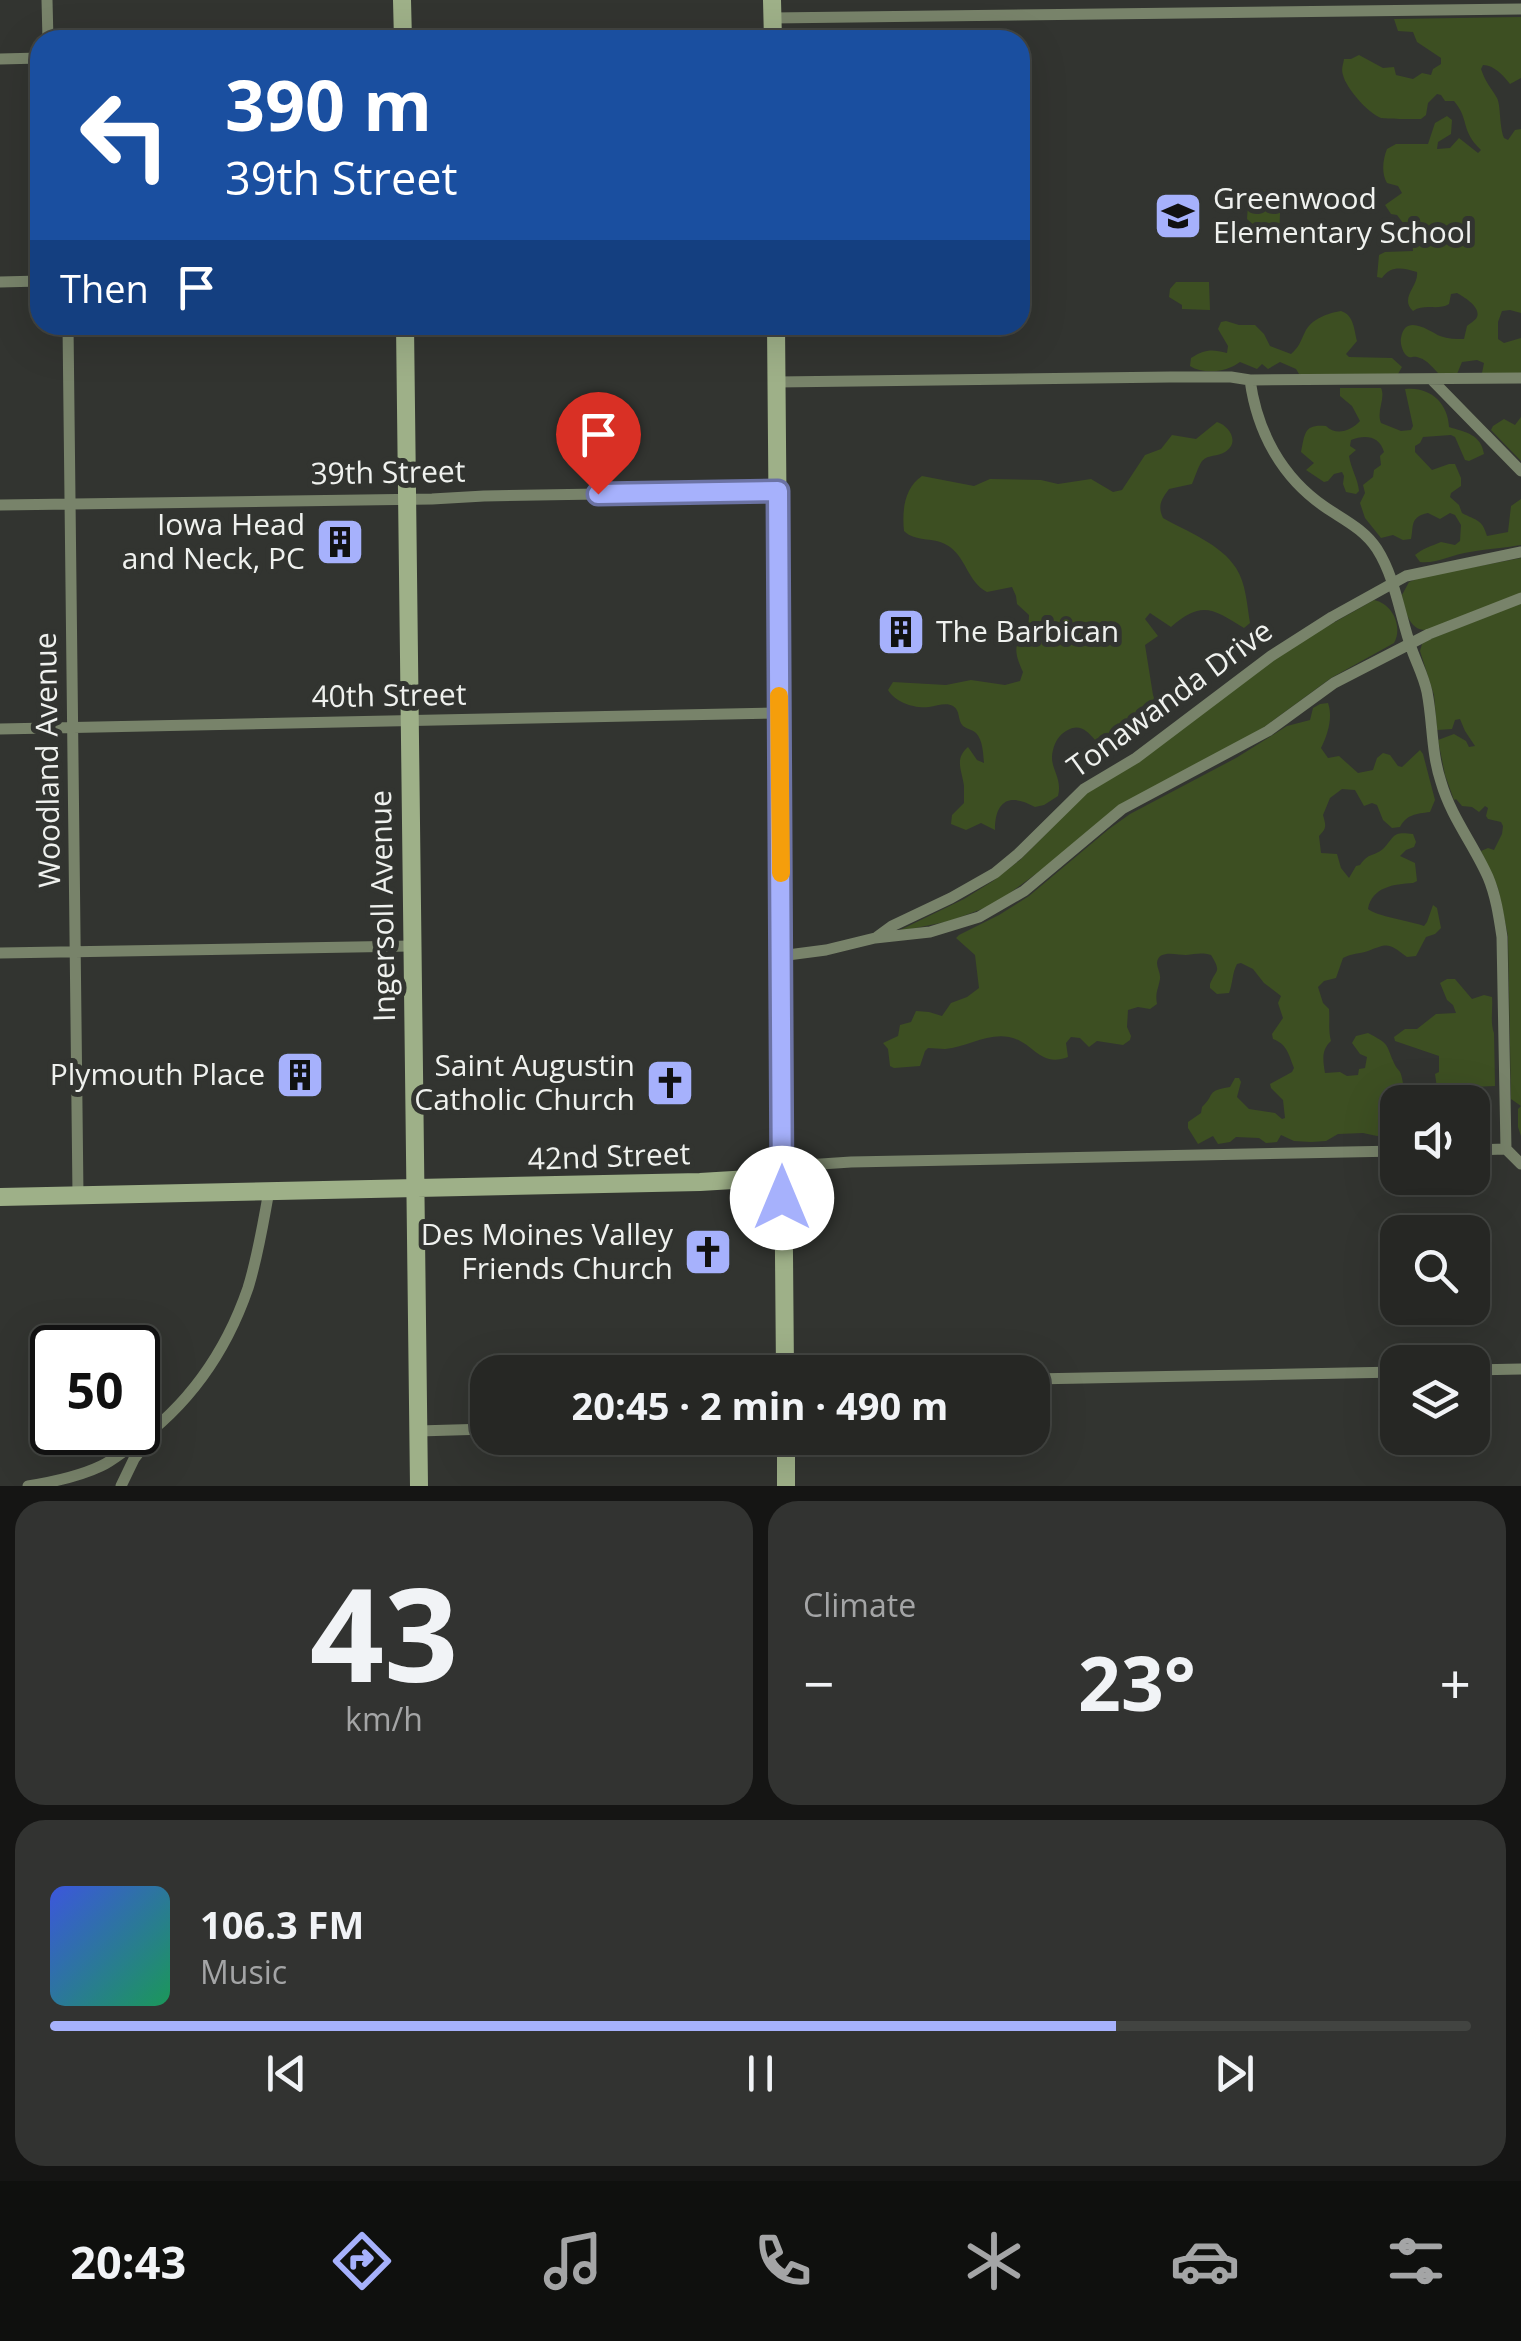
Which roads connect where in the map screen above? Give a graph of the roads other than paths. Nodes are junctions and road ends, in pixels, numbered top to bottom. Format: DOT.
graph roads {
  1 [pos="48,0"];
  2 [pos="402,0"];
  3 [pos="1088,0"];
  4 [pos="772,9"];
  5 [pos="1521,9"];
  6 [pos="1088,14"];
  7 [pos="48,30"];
  8 [pos="402,30"];
  9 [pos="30,58"];
  10 [pos="0,59"];
  11 [pos="30,281"];
  12 [pos="0,282"];
  13 [pos="68,335"];
  14 [pos="405,335"];
  15 [pos="776,335"];
  16 [pos="1521,378"];
  17 [pos="1250,380"];
  18 [pos="1432,380"];
  19 [pos="776,382"];
  20 [pos="1521,471"];
  21 [pos="778,491"];
  22 [pos="407,500"];
  23 [pos="70,504"];
  24 [pos="0,505"];
  25 [pos="1521,552"];
  26 [pos="1392,584"];
  27 [pos="1521,598"];
  28 [pos="1410,644"];
  29 [pos="779,713"];
  30 [pos="409,722"];
  31 [pos="72,727"];
  32 [pos="0,729"];
  33 [pos="875,938"];
  34 [pos="411,946"];
  35 [pos="75,951"];
  36 [pos="0,952"];
  37 [pos="780,956"];
  38 [pos="1490,1150"];
  39 [pos="1506,1150"];
  40 [pos="1380,1151"];
  41 [pos="1521,1164"];
  42 [pos="782,1174"];
  43 [pos="414,1189"];
  44 [pos="269,1191"];
  45 [pos="78,1195"];
  46 [pos="0,1197"];
  47 [pos="785,1355"];
  48 [pos="1521,1369"];
  49 [pos="1490,1370"];
  50 [pos="1380,1372"];
  51 [pos="1050,1379"];
  52 [pos="160,1426"];
  53 [pos="470,1430"];
  54 [pos="418,1431"];
  55 [pos="118,1455"];
  56 [pos="137,1455"];
  57 [pos="786,1455"];
  58 [pos="28,1486"];
  59 [pos="121,1486"];
  60 [pos="418,1486"];
  61 [pos="786,1486"];
  1 -- 7 [label="street"];
  2 -- 8 [label="main road"];
  3 -- 6 [label="street"];
  4 -- 6 [label="street"];
  5 -- 6 [label="street"];
  9 -- 10 [label="street"];
  11 -- 12 [label="street"];
  13 -- 23 [label="street, Woodland Avenue"];
  14 -- 22 [label="main road, Ingersoll Avenue"];
  15 -- 19 [label="main road"];
  16 -- 18 [label="street"];
  17 -- 18 [label="street"];
  17 -- 19 [label="street"];
  17 -- 26 [label="street"];
  18 -- 20 [label="street"];
  19 -- 21 [label="main road"];
  21 -- 22 [label="street, 39th Street"];
  21 -- 29 [label="main road"];
  22 -- 23 [label="street, 39th Street"];
  22 -- 30 [label="main road, Ingersoll Avenue"];
  23 -- 24 [label="street, 39th Street"];
  23 -- 31 [label="street, Woodland Avenue"];
  25 -- 26 [label="street, Tonawanda Drive"];
  26 -- 28 [label="street"];
  26 -- 33 [label="street, Tonawanda Drive"];
  27 -- 28 [label="street, Tonawanda Drive"];
  28 -- 33 [label="street, Tonawanda Drive"];
  28 -- 39 [label="street"];
  29 -- 30 [label="street, 40th Street"];
  29 -- 37 [label="main road"];
  30 -- 31 [label="street, 40th Street"];
  30 -- 34 [label="main road, Ingersoll Avenue"];
  31 -- 32 [label="street, 40th Street"];
  31 -- 35 [label="street, Woodland Avenue"];
  33 -- 37 [label="street, Tonawanda Drive"];
  34 -- 35 [label="street"];
  34 -- 43 [label="main road, Ingersoll Avenue"];
  35 -- 36 [label="street"];
  35 -- 45 [label="street, Woodland Avenue"];
  37 -- 42 [label="main road"];
  38 -- 39 [label="street"];
  39 -- 41 [label="street"];
  40 -- 42 [label="street, 42nd Street"];
  42 -- 43 [label="main road, 42nd Street"];
  42 -- 47 [label="main road"];
  43 -- 44 [label="main road, 42nd Street"];
  43 -- 54 [label="main road, Ingersoll Avenue"];
  44 -- 45 [label="main road, 42nd Street"];
  44 -- 52 [label="street"];
  45 -- 46 [label="main road, 42nd Street"];
  48 -- 49 [label="street"];
  50 -- 51 [label="street"];
  53 -- 54 [label="street"];
  54 -- 60 [label="main road, Ingersoll Avenue"];
  55 -- 58 [label="street"];
  56 -- 59 [label="street"];
  57 -- 61 [label="main road"];
}
